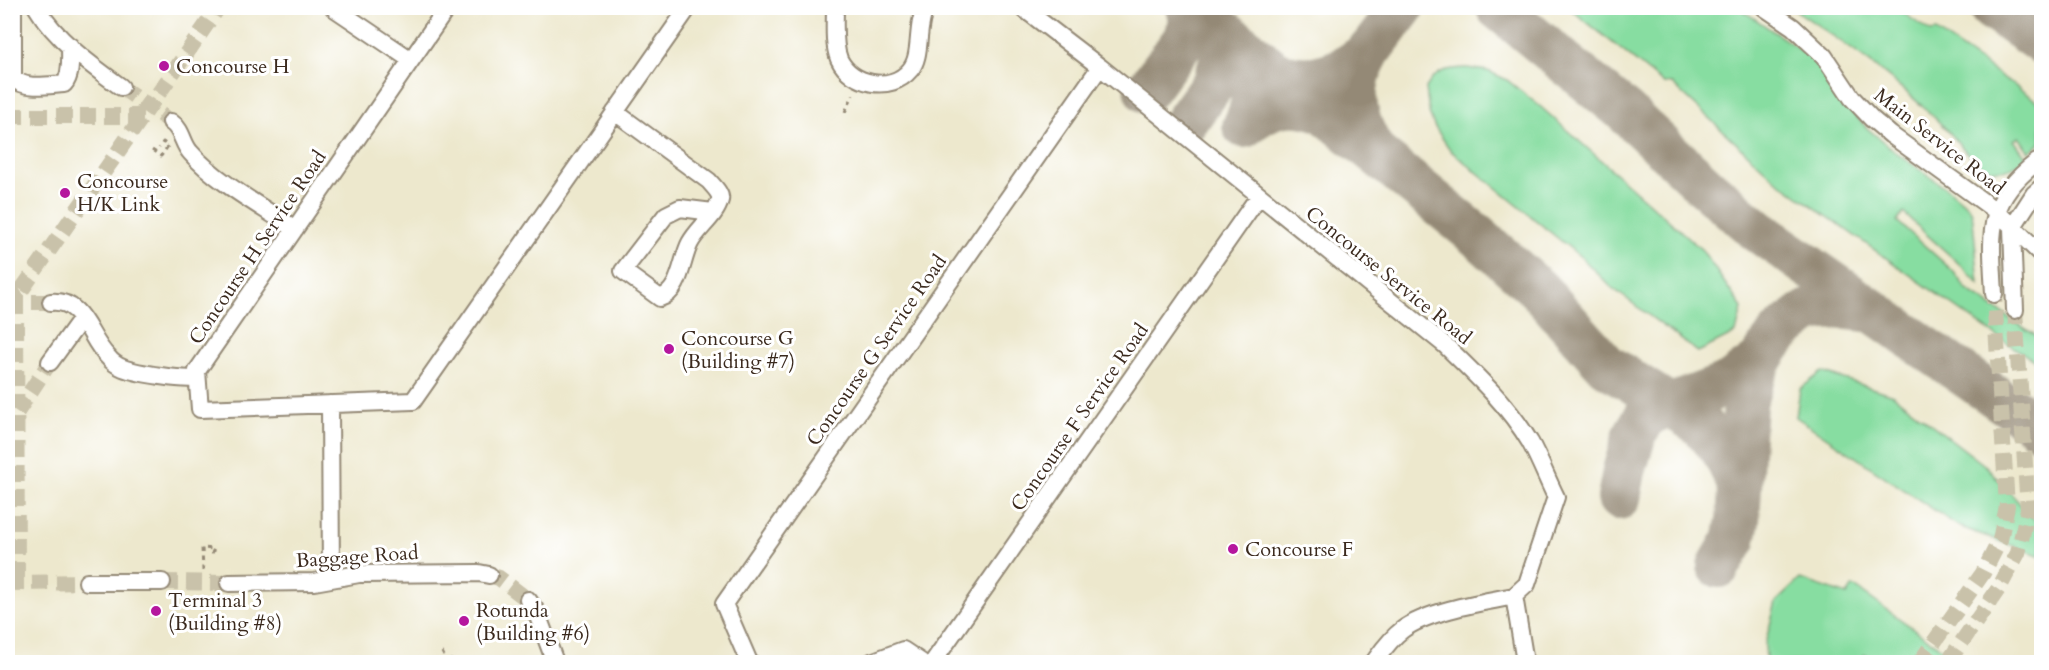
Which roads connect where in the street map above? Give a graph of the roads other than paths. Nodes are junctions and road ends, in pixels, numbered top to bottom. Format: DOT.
graph roads {
  1 [pos="12,8"];
  2 [pos="38,8"];
  3 [pos="334,8"];
  4 [pos="447,8"];
  5 [pos="688,8"];
  6 [pos="835,8"];
  7 [pos="926,8"];
  8 [pos="1023,8"];
  9 [pos="1765,8"];
  10 [pos="8,13"];
  11 [pos="70,46"];
  12 [pos="411,60"];
  13 [pos="1100,67"];
  14 [pos="121,87"];
  15 [pos="615,112"];
  16 [pos="171,122"];
  17 [pos="2037,162"];
  18 [pos="2042,187"];
  19 [pos="1258,196"];
  20 [pos="1996,210"];
  21 [pos="713,212"];
  22 [pos="2012,228"];
  23 [pos="295,229"];
  24 [pos="2042,255"];
  25 [pos="1994,294"];
  26 [pos="51,302"];
  27 [pos="2015,310"];
  28 [pos="82,318"];
  29 [pos="50,362"];
  30 [pos="197,378"];
  31 [pos="330,404"];
  32 [pos="489,575"];
  33 [pos="331,578"];
  34 [pos="87,582"];
  35 [pos="162,582"];
  36 [pos="229,583"];
  37 [pos="1514,596"];
  38 [pos="528,600"];
  39 [pos="555,663"];
  40 [pos="749,663"];
  41 [pos="871,663"];
  42 [pos="921,663"];
  43 [pos="933,663"];
  44 [pos="1374,663"];
  45 [pos="1526,663"];
  1 -- 10 [label="lane"];
  1 -- 11 [label="lane"];
  2 -- 11 [label="lane"];
  3 -- 12 [label="lane"];
  4 -- 12 [label="lane, Concourse H Service Road"];
  5 -- 15 [label="lane"];
  6 -- 7 [label="lane"];
  8 -- 13 [label="lane, Concourse Service Road"];
  9 -- 20 [label="lane, Main Service Road"];
  11 -- 14 [label="lane"];
  12 -- 23 [label="lane, Concourse H Service Road"];
  13 -- 19 [label="lane, Concourse Service Road"];
  13 -- 40 [label="lane, Concourse G Service Road"];
  15 -- 21 [label="lane"];
  15 -- 31 [label="lane"];
  16 -- 23 [label="lane"];
  17 -- 20 [label="lane"];
  18 -- 22 [label="lane"];
  19 -- 37 [label="lane, Concourse Service Road"];
  19 -- 43 [label="lane, Concourse F Service Road"];
  20 -- 22 [label="lane, Main Service Road"];
  20 -- 25 [label="lane"];
  21 -- 21 [label="lane"];
  22 -- 24 [label="lane, Main Service Road"];
  22 -- 27 [label="lane"];
  23 -- 30 [label="lane, Concourse H Service Road"];
  26 -- 28 [label="lane"];
  28 -- 29 [label="lane"];
  28 -- 30 [label="lane"];
  30 -- 31 [label="lane"];
  31 -- 33 [label="lane"];
  32 -- 33 [label="lane, Baggage Road"];
  33 -- 36 [label="lane, Baggage Road"];
  34 -- 35 [label="lane"];
  37 -- 44 [label="lane"];
  37 -- 45 [label="lane"];
  38 -- 39 [label="lane"];
  41 -- 42 [label="lane"];
}
